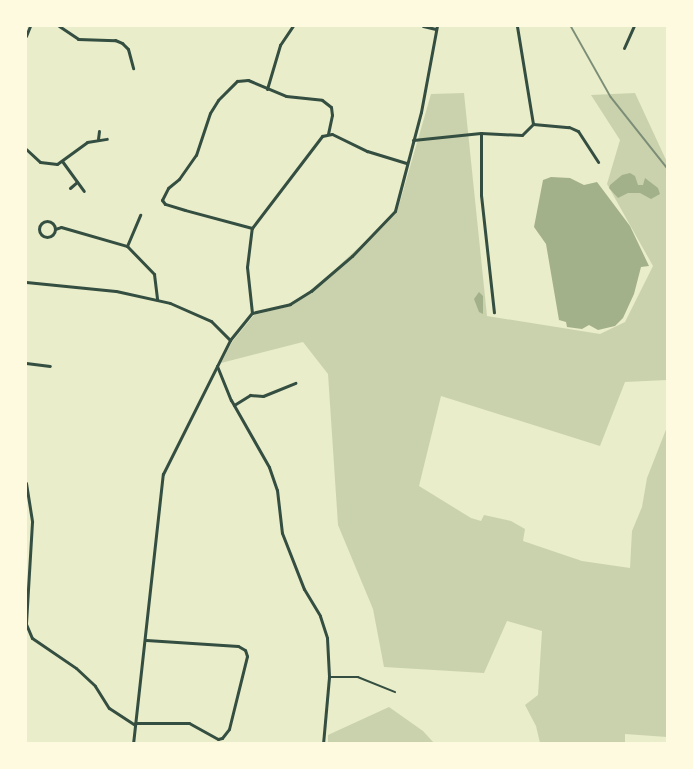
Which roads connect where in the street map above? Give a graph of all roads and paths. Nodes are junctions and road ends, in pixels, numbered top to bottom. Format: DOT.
graph roads {
  1 [pos="30,26"];
  2 [pos="59,26"];
  3 [pos="293,26"];
  4 [pos="423,26"];
  5 [pos="517,26"];
  6 [pos="634,26"];
  7 [pos="437,27"];
  8 [pos="26,36"];
  9 [pos="624,48"];
  10 [pos="133,68"];
  11 [pos="267,89"];
  12 [pos="533,124"];
  13 [pos="99,130"];
  14 [pos="481,133"];
  15 [pos="328,134"];
  16 [pos="98,139"];
  17 [pos="107,139"];
  18 [pos="413,140"];
  19 [pos="26,149"];
  20 [pos="62,161"];
  21 [pos="598,162"];
  22 [pos="406,163"];
  23 [pos="77,182"];
  24 [pos="70,188"];
  25 [pos="84,191"];
  26 [pos="140,215"];
  27 [pos="252,228"];
  28 [pos="55,229"];
  29 [pos="128,246"];
  30 [pos="26,282"];
  31 [pos="157,300"];
  32 [pos="494,312"];
  33 [pos="252,313"];
  34 [pos="230,340"];
  35 [pos="26,363"];
  36 [pos="50,366"];
  37 [pos="217,366"];
  38 [pos="296,383"];
  39 [pos="234,405"];
  40 [pos="26,483"];
  41 [pos="26,624"];
  42 [pos="146,640"];
  43 [pos="329,677"];
  44 [pos="395,692"];
  45 [pos="135,724"];
  46 [pos="133,744"];
  47 [pos="322,744"];
  1 -- 8 [label="street"];
  2 -- 10 [label="street"];
  3 -- 11 [label="street"];
  4 -- 7 [label="street"];
  5 -- 12 [label="street"];
  6 -- 9 [label="street"];
  7 -- 18 [label="street"];
  11 -- 15 [label="street"];
  11 -- 27 [label="street"];
  12 -- 14 [label="street"];
  12 -- 21 [label="street"];
  13 -- 16 [label="street"];
  14 -- 18 [label="street"];
  14 -- 32 [label="street"];
  15 -- 22 [label="street"];
  15 -- 27 [label="street"];
  16 -- 17 [label="street"];
  16 -- 20 [label="street"];
  18 -- 22 [label="street"];
  19 -- 20 [label="street"];
  20 -- 23 [label="street"];
  22 -- 33 [label="street"];
  23 -- 24 [label="street"];
  23 -- 25 [label="street"];
  26 -- 29 [label="street"];
  27 -- 33 [label="street"];
  28 -- 28 [label="street"];
  28 -- 29 [label="street"];
  29 -- 31 [label="street"];
  30 -- 31 [label="street"];
  31 -- 34 [label="street"];
  33 -- 34 [label="street"];
  34 -- 37 [label="street"];
  35 -- 36 [label="street"];
  37 -- 39 [label="street"];
  37 -- 42 [label="street"];
  38 -- 39 [label="street"];
  39 -- 43 [label="street"];
  40 -- 41 [label="street"];
  41 -- 45 [label="street"];
  42 -- 45 [label="street"];
  42 -- 45 [label="street"];
  43 -- 44 [label="lane"];
  43 -- 47 [label="street"];
  45 -- 46 [label="street"];
}
